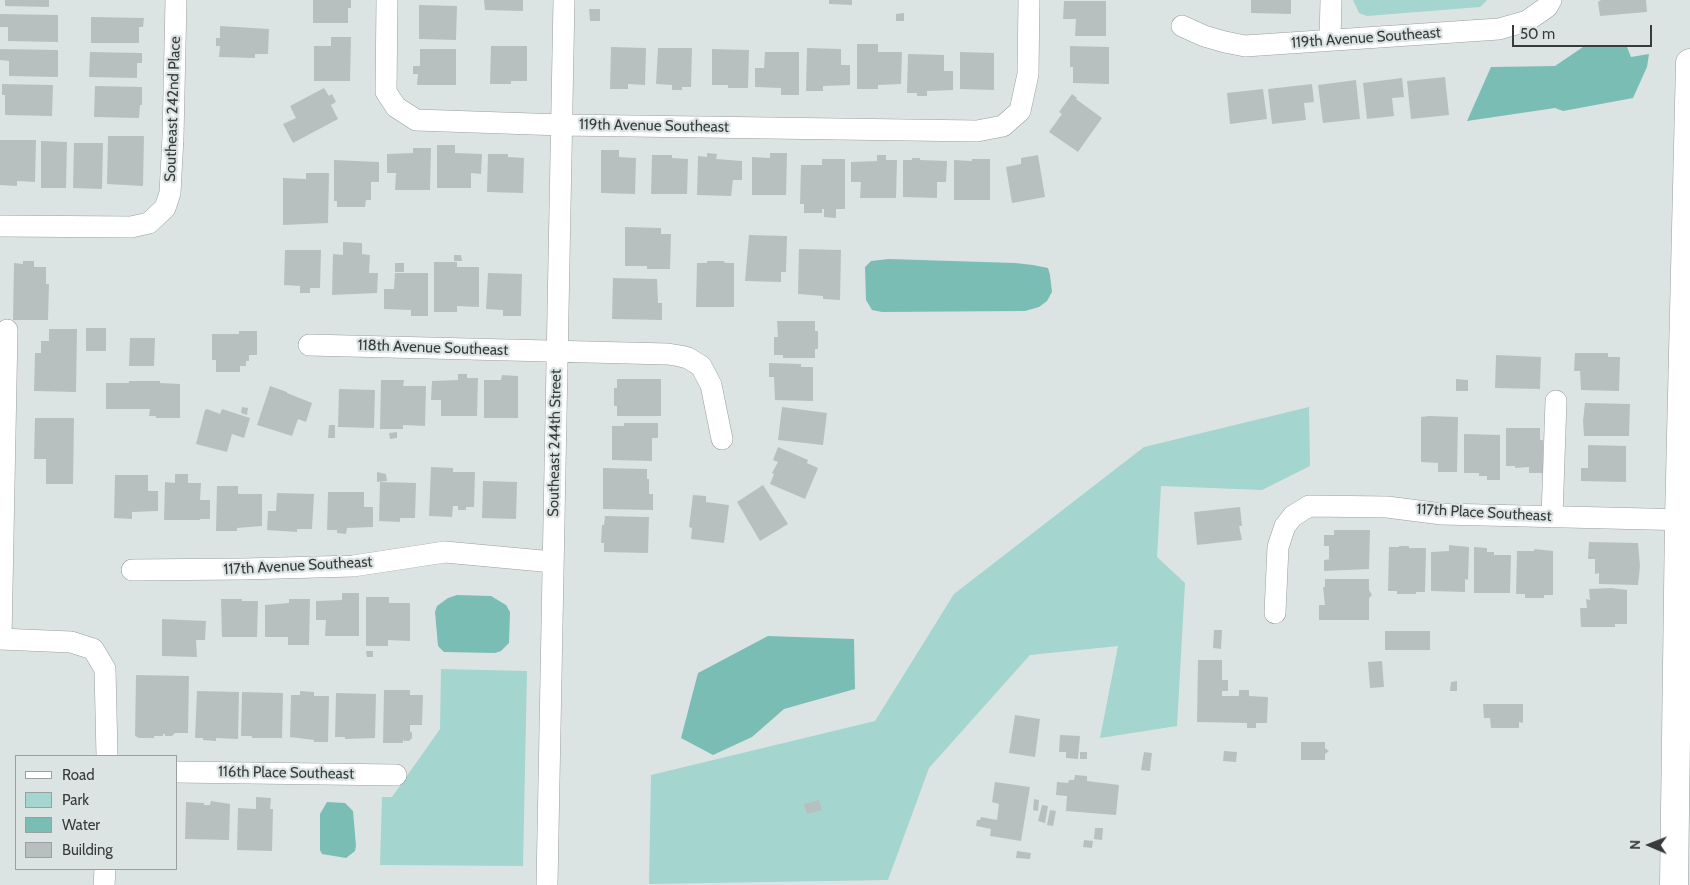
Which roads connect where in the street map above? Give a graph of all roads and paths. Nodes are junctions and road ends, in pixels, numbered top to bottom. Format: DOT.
graph roads {
  1 [pos="176,0"];
  2 [pos="388,0"];
  3 [pos="564,0"];
  4 [pos="1029,0"];
  5 [pos="1331,0"];
  6 [pos="1549,3"];
  7 [pos="1182,26"];
  8 [pos="1330,40"];
  9 [pos="1690,63"];
  10 [pos="562,125"];
  11 [pos="0,226"];
  12 [pos="7,330"];
  13 [pos="309,345"];
  14 [pos="557,352"];
  15 [pos="1556,401"];
  16 [pos="722,440"];
  17 [pos="1552,517"];
  18 [pos="1684,520"];
  19 [pos="553,562"];
  20 [pos="132,570"];
  21 [pos="1276,614"];
  22 [pos="1,639"];
  23 [pos="107,755"];
  24 [pos="178,772"];
  25 [pos="396,775"];
  26 [pos="105,870"];
  27 [pos="104,885"];
  28 [pos="547,885"];
  29 [pos="1674,885"];
  1 -- 11 [label="street, Southeast 242nd Place"];
  2 -- 10 [label="street, 119th Avenue Southeast"];
  3 -- 10 [label="street, Southeast 244th Street"];
  4 -- 10 [label="street, 119th Avenue Southeast"];
  5 -- 8 [label="street"];
  6 -- 8 [label="street, 119th Avenue Southeast"];
  7 -- 8 [label="street, 119th Avenue Southeast"];
  9 -- 18 [label="street"];
  10 -- 14 [label="street, Southeast 244th Street"];
  12 -- 22 [label="street"];
  13 -- 14 [label="street, 118th Avenue Southeast"];
  14 -- 16 [label="street, 118th Avenue Southeast"];
  14 -- 19 [label="street, Southeast 244th Street"];
  15 -- 17 [label="street"];
  17 -- 18 [label="street, 117th Place Southeast"];
  17 -- 21 [label="street, 117th Place Southeast"];
  18 -- 29 [label="street"];
  19 -- 20 [label="street, 117th Avenue Southeast"];
  19 -- 28 [label="street, Southeast 244th Street"];
  22 -- 23 [label="street"];
  24 -- 25 [label="street, 116th Place Southeast"];
  26 -- 27 [label="street"];
}
